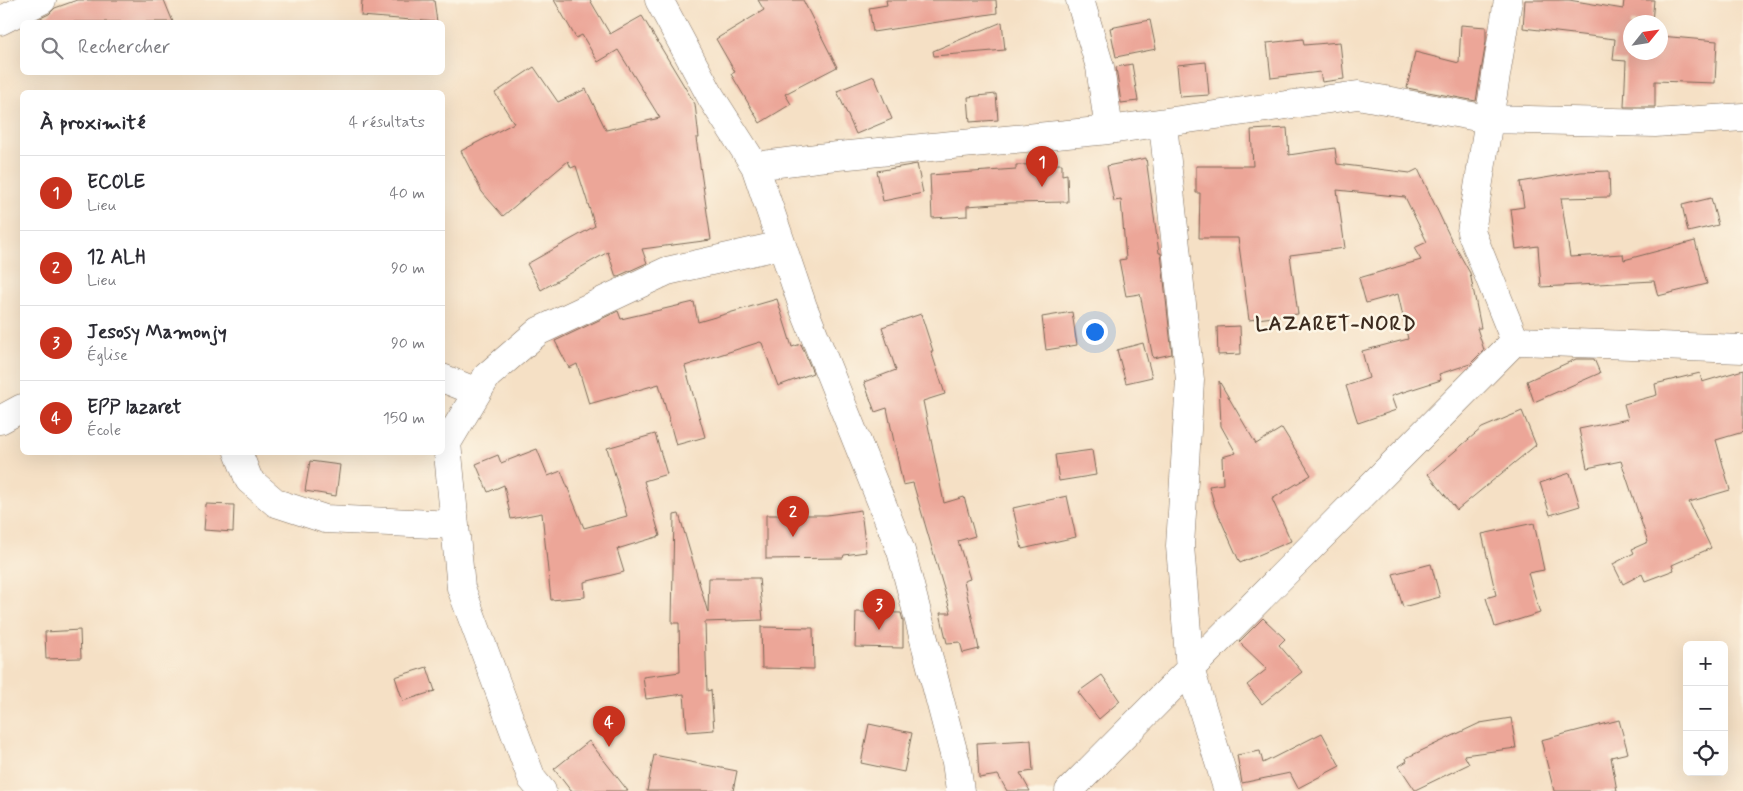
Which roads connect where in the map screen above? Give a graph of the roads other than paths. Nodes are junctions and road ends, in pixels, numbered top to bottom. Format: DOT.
graph roads {
  1 [pos="42,0"];
  2 [pos="659,0"];
  3 [pos="1080,0"];
  4 [pos="1508,0"];
  5 [pos="0,21"];
  6 [pos="1743,117"];
  7 [pos="1488,119"];
  8 [pos="1163,124"];
  9 [pos="1109,130"];
  10 [pos="755,166"];
  11 [pos="782,245"];
  12 [pos="1515,341"];
  13 [pos="1743,349"];
  14 [pos="445,379"];
  15 [pos="477,392"];
  16 [pos="20,409"];
  17 [pos="0,420"];
  18 [pos="239,455"];
  19 [pos="454,525"];
  20 [pos="1190,669"];
  21 [pos="542,791"];
  22 [pos="960,791"];
  23 [pos="1069,791"];
  24 [pos="1228,791"];
  1 -- 5 [label="street"];
  2 -- 10 [label="street"];
  3 -- 9 [label="street"];
  4 -- 7 [label="street"];
  6 -- 7 [label="street"];
  7 -- 8 [label="street"];
  7 -- 12 [label="street"];
  8 -- 9 [label="street"];
  8 -- 20 [label="street"];
  9 -- 10 [label="street"];
  10 -- 11 [label="street"];
  11 -- 15 [label="street"];
  11 -- 22 [label="street"];
  12 -- 13 [label="street"];
  12 -- 20 [label="street"];
  14 -- 15 [label="street"];
  15 -- 19 [label="street"];
  16 -- 17 [label="street"];
  18 -- 19 [label="street"];
  19 -- 21 [label="street"];
  20 -- 23 [label="street"];
  20 -- 24 [label="street"];
}
